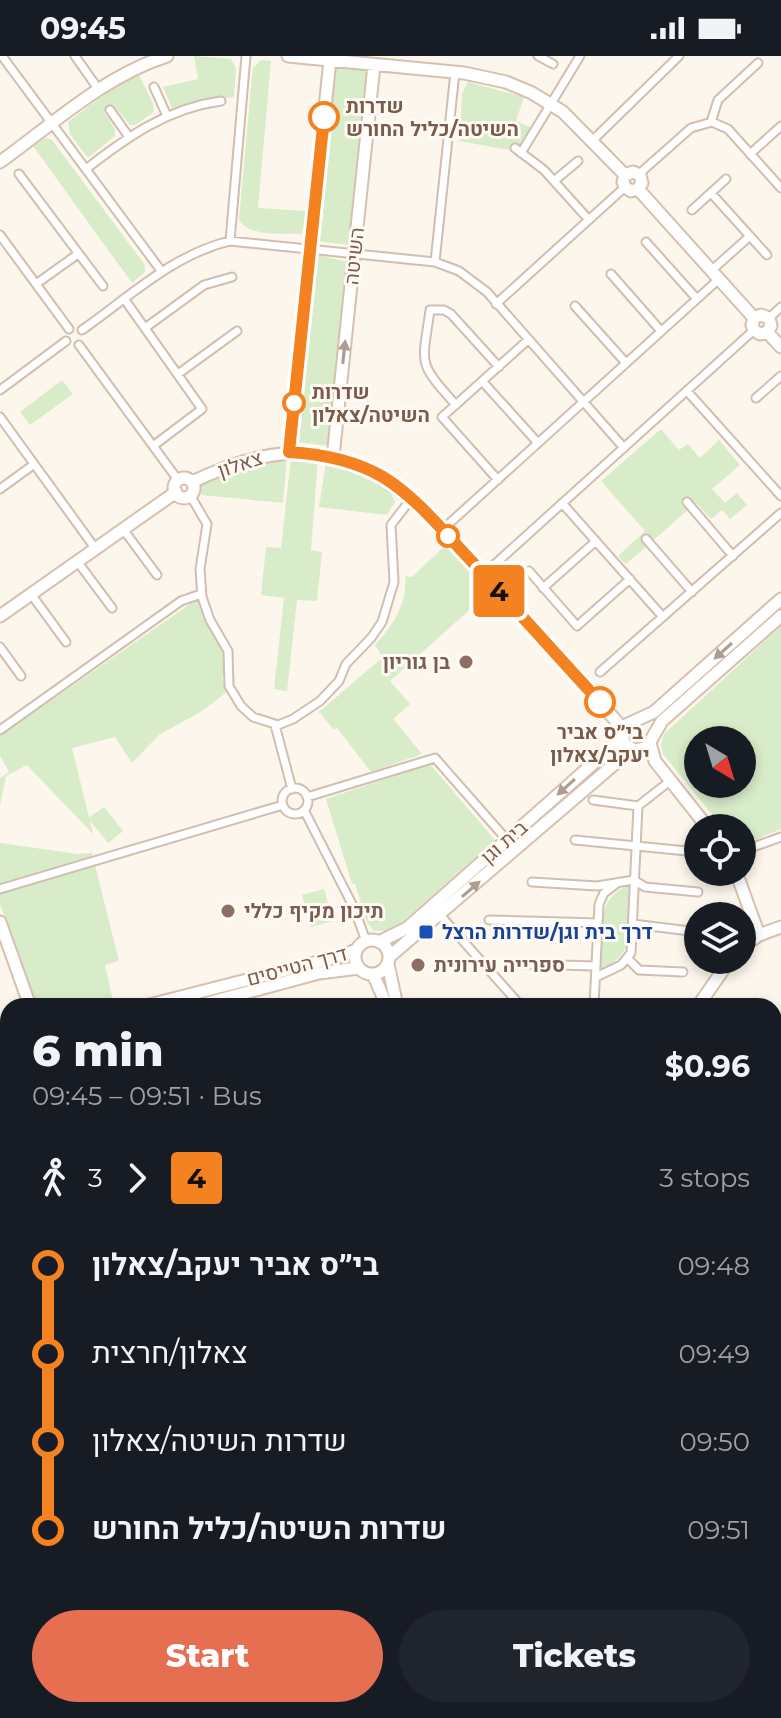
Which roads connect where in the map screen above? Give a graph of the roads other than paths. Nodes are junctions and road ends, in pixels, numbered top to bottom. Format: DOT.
graph roads {
  1 [pos="2,56"];
  2 [pos="75,56"];
  3 [pos="167,56"];
  4 [pos="246,56"];
  5 [pos="288,56"];
  6 [pos="538,56"];
  7 [pos="580,56"];
  8 [pos="679,56"];
  9 [pos="330,58"];
  10 [pos="146,59"];
  11 [pos="375,61"];
  12 [pos="758,63"];
  13 [pos="553,64"];
  14 [pos="455,72"];
  15 [pos="154,87"];
  16 [pos="99,90"];
  17 [pos="221,101"];
  18 [pos="551,103"];
  19 [pos="110,110"];
  20 [pos="167,116"];
  21 [pos="711,122"];
  22 [pos="52,124"];
  23 [pos="781,126"];
  24 [pos="129,137"];
  25 [pos="593,140"];
  26 [pos="750,154"];
  27 [pos="1,160"];
  28 [pos="578,161"];
  29 [pos="86,169"];
  30 [pos="19,174"];
  31 [pos="639,174"];
  32 [pos="726,179"];
  33 [pos="554,181"];
  34 [pos="625,181"];
  35 [pos="781,188"];
  36 [pos="638,189"];
  37 [pos="711,193"];
  38 [pos="692,210"];
  39 [pos="589,220"];
  40 [pos="0,235"];
  41 [pos="750,236"];
  42 [pos="230,241"];
  43 [pos="646,242"];
  44 [pos="310,249"];
  45 [pos="354,252"];
  46 [pos="78,254"];
  47 [pos="767,255"];
  48 [pos="435,262"];
  49 [pos="162,272"];
  50 [pos="611,274"];
  51 [pos="716,275"];
  52 [pos="232,277"];
  53 [pos="36,284"];
  54 [pos="103,286"];
  55 [pos="697,299"];
  56 [pos="125,300"];
  57 [pos="496,304"];
  58 [pos="575,306"];
  59 [pos="781,307"];
  60 [pos="769,318"];
  61 [pos="754,324"];
  62 [pos="145,328"];
  63 [pos="69,329"];
  64 [pos="82,330"];
  65 [pos="237,331"];
  66 [pos="661,331"];
  67 [pos="767,332"];
  68 [pos="528,340"];
  69 [pos="66,341"];
  70 [pos="79,345"];
  71 [pos="781,347"];
  72 [pos="626,363"];
  73 [pos="499,367"];
  74 [pos="178,374"];
  75 [pos="781,376"];
  76 [pos="482,381"];
  77 [pos="0,390"];
  78 [pos="687,391"];
  79 [pos="756,398"];
  80 [pos="583,402"];
  81 [pos="456,405"];
  82 [pos="0,417"];
  83 [pos="538,443"];
  84 [pos="153,446"];
  85 [pos="624,448"];
  86 [pos="289,452"];
  87 [pos="333,457"];
  88 [pos="33,465"];
  89 [pos="498,480"];
  90 [pos="192,482"];
  91 [pos="177,486"];
  92 [pos="0,489"];
  93 [pos="190,495"];
  94 [pos="781,496"];
  95 [pos="411,499"];
  96 [pos="687,502"];
  97 [pos="562,503"];
  98 [pos="781,513"];
  99 [pos="123,528"];
  100 [pos="442,530"];
  101 [pos="646,539"];
  102 [pos="596,541"];
  103 [pos="95,548"];
  104 [pos="733,556"];
  105 [pos="77,561"];
  106 [pos="529,571"];
  107 [pos="484,574"];
  108 [pos="157,575"];
  109 [pos="630,579"];
  110 [pos="543,588"];
  111 [pos="692,592"];
  112 [pos="31,594"];
  113 [pos="201,594"];
  114 [pos="781,599"];
  115 [pos="112,608"];
  116 [pos="0,616"];
  117 [pos="781,616"];
  118 [pos="663,617"];
  119 [pos="66,642"];
  120 [pos="0,647"];
  121 [pos="600,672"];
  122 [pos="21,676"];
  123 [pos="275,725"];
  124 [pos="628,726"];
  125 [pos="0,730"];
  126 [pos="652,739"];
  127 [pos="637,750"];
  128 [pos="655,761"];
  129 [pos="670,781"];
  130 [pos="292,789"];
  131 [pos="307,797"];
  132 [pos="593,800"];
  133 [pos="283,805"];
  134 [pos="638,806"];
  135 [pos="304,810"];
  136 [pos="697,814"];
  137 [pos="781,837"];
  138 [pos="507,840"];
  139 [pos="575,840"];
  140 [pos="635,846"];
  141 [pos="756,846"];
  142 [pos="684,851"];
  143 [pos="634,880"];
  144 [pos="532,882"];
  145 [pos="741,886"];
  146 [pos="0,889"];
  147 [pos="698,892"];
  148 [pos="440,915"];
  149 [pos="489,920"];
  150 [pos="0,922"];
  151 [pos="598,923"];
  152 [pos="633,924"];
  153 [pos="781,927"];
  154 [pos="684,930"];
  155 [pos="759,935"];
  156 [pos="756,937"];
  157 [pos="366,941"];
  158 [pos="379,942"];
  159 [pos="356,950"];
  160 [pos="628,959"];
  161 [pos="389,960"];
  162 [pos="523,964"];
  163 [pos="596,966"];
  164 [pos="359,968"];
  165 [pos="683,972"];
  166 [pos="373,974"];
  167 [pos="720,974"];
  168 [pos="596,977"];
  169 [pos="27,998"];
  170 [pos="176,998"];
  171 [pos="235,998"];
  172 [pos="384,998"];
  173 [pos="396,998"];
  174 [pos="514,998"];
  175 [pos="595,998"];
  176 [pos="704,998"];
  1 -- 22 [label="street"];
  2 -- 16 [label="street"];
  3 -- 10 [label="street"];
  4 -- 42 [label="street"];
  5 -- 9 [label="street"];
  6 -- 13 [label="street"];
  7 -- 18 [label="street"];
  8 -- 25 [label="street"];
  9 -- 11 [label="street"];
  9 -- 44 [label="street"];
  10 -- 16 [label="street"];
  11 -- 14 [label="street"];
  11 -- 45 [label="street, השיטה"];
  12 -- 21 [label="street"];
  14 -- 18 [label="street"];
  14 -- 48 [label="street"];
  15 -- 20 [label="street"];
  16 -- 22 [label="street"];
  17 -- 20 [label="street"];
  18 -- 25 [label="street"];
  18 -- 33 [label="street"];
  19 -- 24 [label="street"];
  20 -- 24 [label="street"];
  21 -- 26 [label="street"];
  21 -- 31 [label="street"];
  22 -- 27 [label="street"];
  22 -- 29 [label="street"];
  23 -- 26 [label="street"];
  24 -- 29 [label="street"];
  25 -- 34 [label="street"];
  26 -- 35 [label="street"];
  28 -- 33 [label="street"];
  29 -- 49 [label="street"];
  30 -- 46 [label="street"];
  31 -- 34 [label="street"];
  31 -- 36 [label="street"];
  32 -- 37 [label="street"];
  33 -- 39 [label="street"];
  34 -- 36 [label="street"];
  34 -- 39 [label="street"];
  36 -- 51 [label="street"];
  37 -- 38 [label="street"];
  37 -- 41 [label="street"];
  39 -- 57 [label="street"];
  40 -- 53 [label="street"];
  41 -- 47 [label="street"];
  41 -- 51 [label="street"];
  42 -- 44 [label="street"];
  42 -- 49 [label="street"];
  43 -- 55 [label="street"];
  44 -- 45 [label="street"];
  44 -- 86 [label="street"];
  45 -- 48 [label="street"];
  87 -- 45 [label="street, השיטה, one-way"];
  46 -- 53 [label="street"];
  46 -- 54 [label="street"];
  48 -- 57 [label="street"];
  49 -- 56 [label="street"];
  50 -- 66 [label="street"];
  51 -- 55 [label="street"];
  51 -- 61 [label="street"];
  52 -- 62 [label="street"];
  53 -- 63 [label="street"];
  55 -- 66 [label="street"];
  56 -- 62 [label="street"];
  56 -- 64 [label="street"];
  57 -- 68 [label="street"];
  58 -- 72 [label="street"];
  59 -- 60 [label="street"];
  60 -- 61 [label="street"];
  60 -- 67 [label="street"];
  61 -- 67 [label="street"];
  61 -- 78 [label="street"];
  62 -- 74 [label="street"];
  63 -- 64 [label="street"];
  63 -- 69 [label="street"];
  64 -- 70 [label="street"];
  65 -- 74 [label="street"];
  66 -- 72 [label="street"];
  67 -- 71 [label="street"];
  68 -- 73 [label="street"];
  68 -- 80 [label="street"];
  69 -- 70 [label="street"];
  69 -- 77 [label="street"];
  70 -- 84 [label="street"];
  72 -- 80 [label="street"];
  73 -- 76 [label="street"];
  73 -- 81 [label="street"];
  74 -- 84 [label="street"];
  75 -- 79 [label="street"];
  76 -- 81 [label="street"];
  76 -- 83 [label="street"];
  78 -- 85 [label="street"];
  78 -- 94 [label="street"];
  80 -- 83 [label="street"];
  80 -- 85 [label="street"];
  81 -- 89 [label="street"];
  82 -- 88 [label="street"];
  83 -- 89 [label="street"];
  84 -- 91 [label="street"];
  85 -- 97 [label="street"];
  86 -- 87 [label="street, צאלון"];
  86 -- 90 [label="street, צאלון"];
  87 -- 95 [label="street, צאלון"];
  88 -- 92 [label="street"];
  88 -- 103 [label="street"];
  89 -- 100 [label="street"];
  90 -- 91 [label="street"];
  90 -- 93 [label="street"];
  91 -- 93 [label="street"];
  91 -- 99 [label="street"];
  93 -- 113 [label="street"];
  95 -- 100 [label="street, צאלון"];
  95 -- 123 [label="street"];
  96 -- 104 [label="street"];
  97 -- 102 [label="street"];
  97 -- 107 [label="street"];
  98 -- 104 [label="street"];
  99 -- 103 [label="street"];
  99 -- 108 [label="street"];
  100 -- 107 [label="street, צאלון"];
  101 -- 111 [label="street"];
  102 -- 109 [label="street"];
  102 -- 110 [label="street"];
  103 -- 105 [label="street"];
  104 -- 111 [label="street"];
  105 -- 112 [label="street"];
  105 -- 115 [label="street"];
  106 -- 110 [label="street"];
  107 -- 124 [label="street, צאלון"];
  109 -- 110 [label="street"];
  109 -- 118 [label="street"];
  111 -- 118 [label="street"];
  112 -- 116 [label="street"];
  112 -- 119 [label="street"];
  113 -- 123 [label="street"];
  113 -- 125 [label="street"];
  114 -- 124 [label="street, בית וגן, one-way"];
  117 -- 126 [label="street"];
  118 -- 121 [label="street"];
  120 -- 122 [label="street"];
  123 -- 130 [label="street"];
  124 -- 126 [label="street"];
  124 -- 127 [label="street"];
  124 -- 138 [label="street, בית וגן, one-way"];
  126 -- 127 [label="street, בית וגן"];
  126 -- 128 [label="street"];
  127 -- 128 [label="street"];
  148 -- 127 [label="street, בית וגן, one-way"];
  128 -- 129 [label="street"];
  129 -- 134 [label="street"];
  129 -- 136 [label="street"];
  130 -- 131 [label="street"];
  130 -- 133 [label="street"];
  131 -- 135 [label="street"];
  131 -- 138 [label="street"];
  132 -- 134 [label="street"];
  133 -- 135 [label="street"];
  133 -- 146 [label="street"];
  134 -- 140 [label="street"];
  135 -- 157 [label="street"];
  137 -- 141 [label="street"];
  138 -- 158 [label="street, בית וגן"];
  139 -- 140 [label="street"];
  140 -- 142 [label="street"];
  140 -- 143 [label="street"];
  143 -- 144 [label="street"];
  143 -- 147 [label="street"];
  143 -- 151 [label="street"];
  143 -- 152 [label="street"];
  145 -- 155 [label="street"];
  148 -- 161 [label="street, בית וגן"];
  148 -- 174 [label="street"];
  149 -- 151 [label="street"];
  150 -- 169 [label="street"];
  151 -- 163 [label="street"];
  152 -- 154 [label="street"];
  152 -- 160 [label="street"];
  153 -- 155 [label="street"];
  155 -- 156 [label="street"];
  157 -- 158 [label="street"];
  157 -- 159 [label="street"];
  158 -- 161 [label="street"];
  159 -- 164 [label="street"];
  159 -- 170 [label="street, דרך הטייסים"];
  160 -- 165 [label="street"];
  160 -- 168 [label="street"];
  161 -- 166 [label="street"];
  161 -- 173 [label="street"];
  162 -- 163 [label="street"];
  163 -- 168 [label="street"];
  164 -- 166 [label="street"];
  164 -- 171 [label="street"];
  166 -- 172 [label="street"];
  167 -- 176 [label="street"];
  168 -- 175 [label="street"];
}
